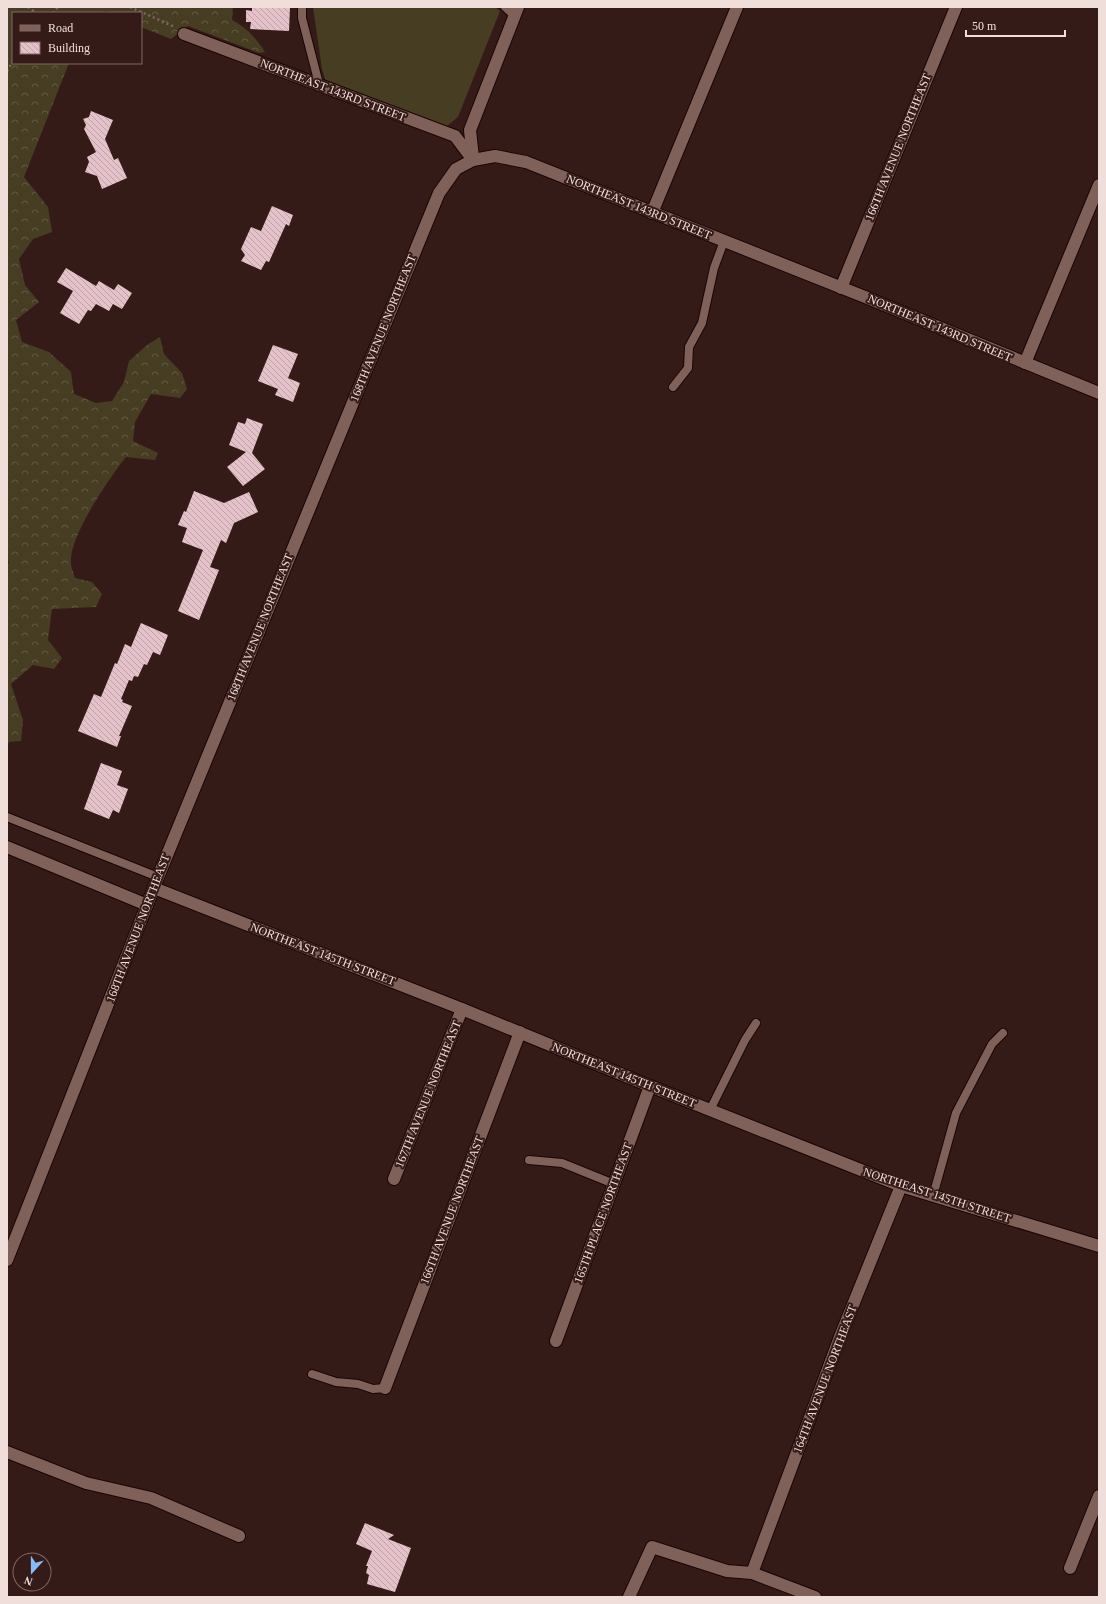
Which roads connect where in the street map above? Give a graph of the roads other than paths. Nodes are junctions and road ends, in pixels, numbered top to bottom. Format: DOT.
graph roads {
  1 [pos="302,7"];
  2 [pos="505,7"];
  3 [pos="737,7"];
  4 [pos="956,7"];
  5 [pos="516,11"];
  6 [pos="184,34"];
  7 [pos="319,84"];
  8 [pos="473,160"];
  9 [pos="1099,185"];
  10 [pos="652,213"];
  11 [pos="724,241"];
  12 [pos="841,288"];
  13 [pos="1025,363"];
  14 [pos="673,387"];
  15 [pos="1099,393"];
  16 [pos="7,816"];
  17 [pos="7,847"];
  18 [pos="156,883"];
  19 [pos="147,905"];
  20 [pos="462,1009"];
  21 [pos="756,1023"];
  22 [pos="520,1032"];
  23 [pos="1003,1033"];
  24 [pos="650,1086"];
  25 [pos="710,1110"];
  26 [pos="529,1160"];
  27 [pos="394,1179"];
  28 [pos="614,1184"];
  29 [pos="901,1186"];
  30 [pos="932,1196"];
  31 [pos="1099,1246"];
  32 [pos="7,1260"];
  33 [pos="556,1340"];
  34 [pos="312,1374"];
  35 [pos="384,1388"];
  36 [pos="7,1452"];
  37 [pos="1099,1496"];
  38 [pos="239,1536"];
  39 [pos="1070,1568"];
  40 [pos="752,1573"];
  41 [pos="629,1597"];
  42 [pos="815,1597"];
  1 -- 7 [label="lane"];
  2 -- 5 [label="lane"];
  3 -- 10 [label="street"];
  4 -- 12 [label="street, 166TH AVENUE NORTHEAST"];
  5 -- 8 [label="street"];
  6 -- 7 [label="street, NORTHEAST 143RD STREET"];
  7 -- 8 [label="street, NORTHEAST 143RD STREET"];
  8 -- 10 [label="street, NORTHEAST 143RD STREET"];
  8 -- 18 [label="street, 168TH AVENUE NORTHEAST"];
  9 -- 13 [label="street"];
  10 -- 11 [label="street, NORTHEAST 143RD STREET"];
  11 -- 12 [label="street, NORTHEAST 143RD STREET"];
  11 -- 14 [label="lane"];
  12 -- 13 [label="street, NORTHEAST 143RD STREET"];
  13 -- 15 [label="street, NORTHEAST 143RD STREET"];
  16 -- 18 [label="lane"];
  17 -- 19 [label="street"];
  18 -- 19 [label="street, 168TH AVENUE NORTHEAST"];
  18 -- 20 [label="street, NORTHEAST 145TH STREET"];
  19 -- 32 [label="street, 168TH AVENUE NORTHEAST"];
  20 -- 22 [label="street, NORTHEAST 145TH STREET"];
  20 -- 27 [label="street, 167TH AVENUE NORTHEAST"];
  21 -- 25 [label="lane"];
  22 -- 24 [label="street, NORTHEAST 145TH STREET"];
  22 -- 35 [label="street, 166TH AVENUE NORTHEAST"];
  23 -- 30 [label="lane"];
  24 -- 25 [label="street, NORTHEAST 145TH STREET"];
  24 -- 28 [label="street, 165TH PLACE NORTHEAST"];
  25 -- 29 [label="street, NORTHEAST 145TH STREET"];
  26 -- 28 [label="lane"];
  28 -- 33 [label="street, 165TH PLACE NORTHEAST"];
  29 -- 30 [label="street, NORTHEAST 145TH STREET"];
  29 -- 40 [label="street, 164TH AVENUE NORTHEAST"];
  30 -- 31 [label="street, NORTHEAST 145TH STREET"];
  34 -- 35 [label="lane"];
  36 -- 38 [label="street"];
  37 -- 39 [label="street"];
  40 -- 41 [label="street"];
  40 -- 42 [label="street"];
}
